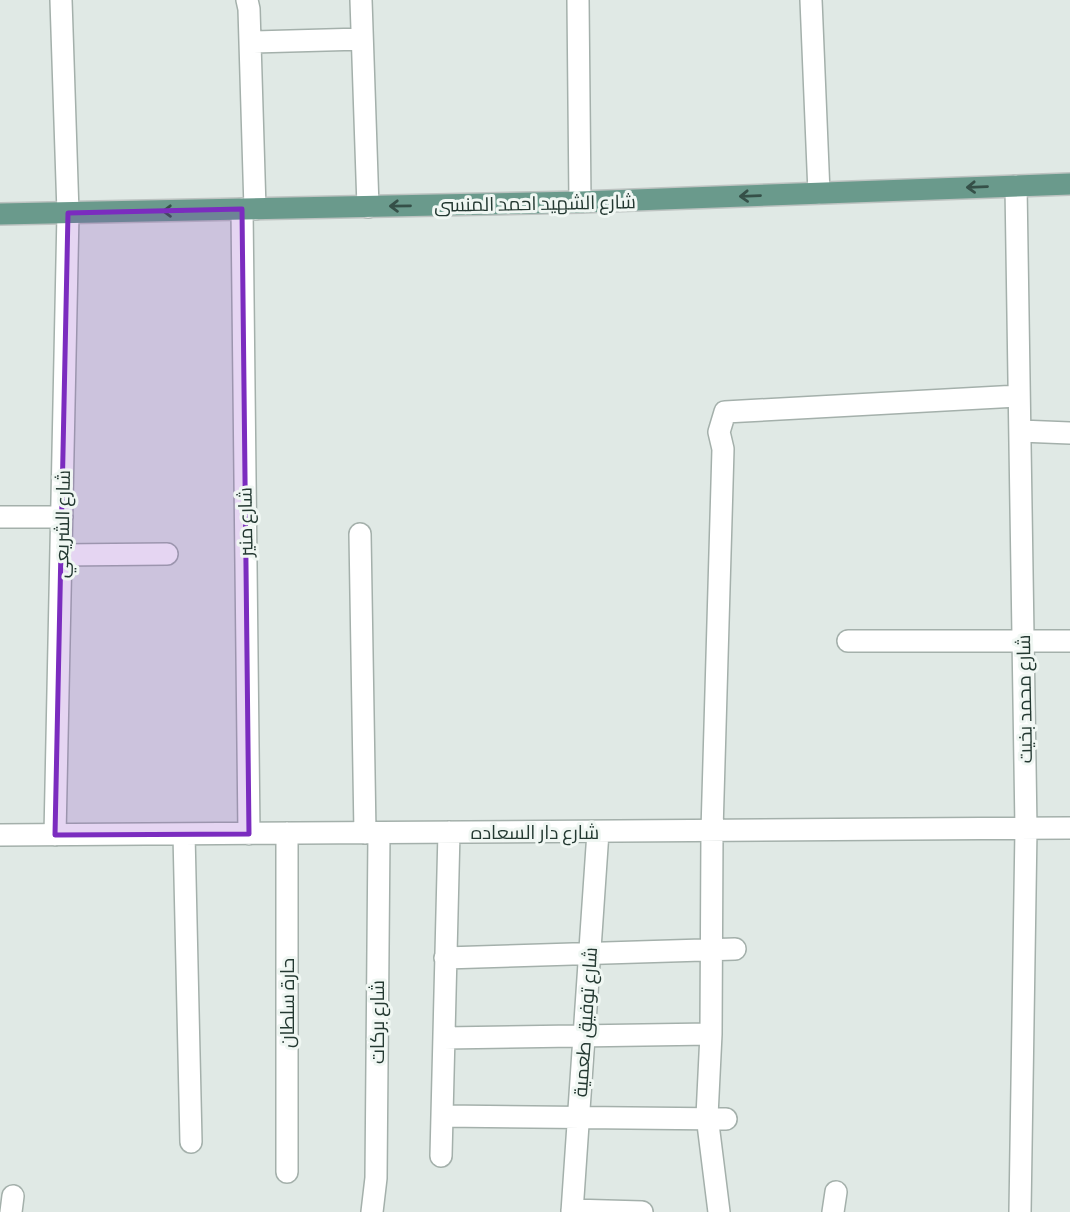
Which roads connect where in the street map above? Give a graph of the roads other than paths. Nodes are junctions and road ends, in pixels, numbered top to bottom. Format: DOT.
graph roads {
  1 [pos="61,0"];
  2 [pos="247,0"];
  3 [pos="361,0"];
  4 [pos="578,0"];
  5 [pos="811,0"];
  6 [pos="362,39"];
  7 [pos="250,42"];
  8 [pos="1070,184"];
  9 [pos="1016,186"];
  10 [pos="819,193"];
  11 [pos="580,202"];
  12 [pos="368,206"];
  13 [pos="248,209"];
  14 [pos="68,213"];
  15 [pos="0,214"];
  16 [pos="1020,396"];
  17 [pos="1020,431"];
  18 [pos="1070,433"];
  19 [pos="0,517"];
  20 [pos="62,517"];
  21 [pos="360,534"];
  22 [pos="167,554"];
  23 [pos="61,555"];
  24 [pos="848,640"];
  25 [pos="1023,640"];
  26 [pos="1070,640"];
  27 [pos="1070,828"];
  28 [pos="1026,829"];
  29 [pos="712,831"];
  30 [pos="449,832"];
  31 [pos="598,832"];
  32 [pos="287,833"];
  33 [pos="372,833"];
  34 [pos="184,834"];
  35 [pos="249,834"];
  36 [pos="0,835"];
  37 [pos="55,835"];
  38 [pos="735,949"];
  39 [pos="710,950"];
  40 [pos="589,953"];
  41 [pos="445,958"];
  42 [pos="711,1034"];
  43 [pos="584,1035"];
  44 [pos="443,1038"];
  45 [pos="442,1116"];
  46 [pos="579,1118"];
  47 [pos="717,1119"];
  48 [pos="191,1142"];
  49 [pos="440,1156"];
  50 [pos="287,1172"];
  51 [pos="572,1211"];
  52 [pos="372,1212"];
  53 [pos="642,1212"];
  54 [pos="719,1212"];
  55 [pos="1020,1212"];
  1 -- 14 [label="street, شارع الشريعي"];
  2 -- 7 [label="street, شارع منير"];
  3 -- 6 [label="street"];
  4 -- 11 [label="street"];
  5 -- 10 [label="street"];
  6 -- 7 [label="street"];
  6 -- 12 [label="street"];
  7 -- 13 [label="street, شارع منير"];
  8 -- 9 [label="main road, شارع الشهيد احمد المنسى"];
  9 -- 10 [label="main road, شارع الشهيد احمد المنسى, one-way"];
  9 -- 16 [label="street, شارع محمد بخيت"];
  10 -- 11 [label="main road, شارع الشهيد احمد المنسى, one-way"];
  11 -- 12 [label="main road, شارع الشهيد احمد المنسى, one-way"];
  12 -- 13 [label="main road, شارع الشهيد احمد المنسى"];
  13 -- 14 [label="main road, شارع الشهيد احمد المنسى, one-way"];
  13 -- 35 [label="street, شارع منير"];
  14 -- 15 [label="main road, شارع الشهيد احمد المنسى"];
  14 -- 20 [label="street, شارع الشريعي"];
  16 -- 17 [label="street, شارع محمد بخيت"];
  16 -- 29 [label="street"];
  17 -- 18 [label="street"];
  17 -- 25 [label="street, شارع محمد بخيت"];
  19 -- 20 [label="street"];
  20 -- 23 [label="street, شارع الشريعي"];
  21 -- 33 [label="street, شارع بركات"];
  22 -- 23 [label="street"];
  23 -- 37 [label="street, شارع الشريعي"];
  24 -- 25 [label="street"];
  25 -- 26 [label="street"];
  25 -- 28 [label="street, شارع محمد بخيت"];
  27 -- 28 [label="street, شارع دار السعاده"];
  28 -- 29 [label="street, شارع دار السعاده"];
  28 -- 55 [label="street, شارع محمد بخيت"];
  29 -- 31 [label="street, شارع دار السعاده"];
  29 -- 39 [label="street"];
  30 -- 31 [label="street, شارع دار السعاده"];
  30 -- 33 [label="street, شارع دار السعاده"];
  30 -- 41 [label="street"];
  31 -- 40 [label="street, شارع توفيق طعمية"];
  32 -- 33 [label="street, شارع دار السعاده"];
  32 -- 35 [label="street, شارع دار السعاده"];
  32 -- 50 [label="street, حارة سلطان"];
  33 -- 52 [label="street, شارع بركات"];
  34 -- 35 [label="street, شارع دار السعاده"];
  34 -- 37 [label="street, شارع دار السعاده"];
  34 -- 48 [label="street"];
  36 -- 37 [label="street, شارع دار السعاده"];
  38 -- 39 [label="street"];
  39 -- 40 [label="street"];
  39 -- 42 [label="street"];
  40 -- 41 [label="street"];
  40 -- 43 [label="street, شارع توفيق طعمية"];
  41 -- 44 [label="street"];
  42 -- 43 [label="street"];
  42 -- 47 [label="street"];
  43 -- 44 [label="street"];
  43 -- 46 [label="street, شارع توفيق طعمية"];
  44 -- 45 [label="street"];
  45 -- 46 [label="street"];
  45 -- 49 [label="street"];
  46 -- 47 [label="street"];
  46 -- 51 [label="street, شارع توفيق طعمية"];
  47 -- 54 [label="street"];
  51 -- 53 [label="street"];
}
